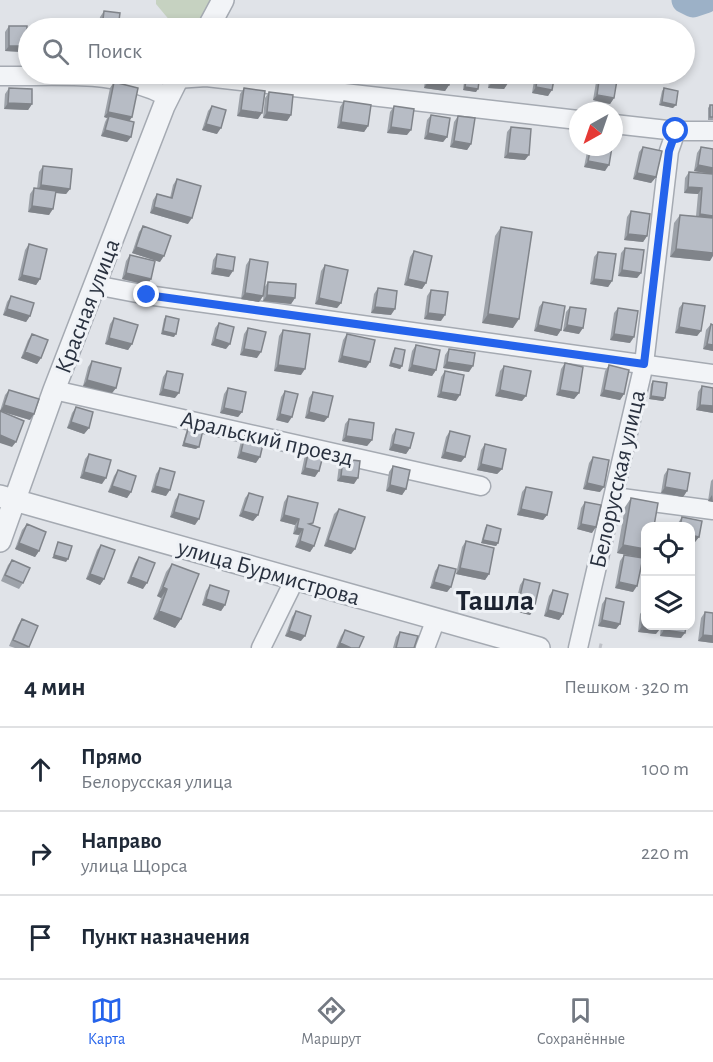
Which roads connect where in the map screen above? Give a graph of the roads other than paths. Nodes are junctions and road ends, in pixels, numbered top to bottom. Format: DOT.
graph roads {
  1 [pos="224,0"];
  2 [pos="214,18"];
  3 [pos="0,76"];
  4 [pos="18,76"];
  5 [pos="140,84"];
  6 [pos="166,84"];
  7 [pos="175,84"];
  8 [pos="267,84"];
  9 [pos="569,119"];
  10 [pos="623,125"];
  11 [pos="713,130"];
  12 [pos="676,131"];
  13 [pos="95,285"];
  14 [pos="644,364"];
  15 [pos="713,374"];
  16 [pos="54,390"];
  17 [pos="481,486"];
  18 [pos="614,497"];
  19 [pos="8,498"];
  20 [pos="713,510"];
  21 [pos="0,541"];
  22 [pos="295,579"];
  23 [pos="436,619"];
  24 [pos="261,648"];
  25 [pos="425,648"];
  26 [pos="539,648"];
  27 [pos="578,648"];
  1 -- 2 [label="street"];
  3 -- 4 [label="street"];
  5 -- 6 [label="street"];
  7 -- 13 [label="street, Красная улица"];
  8 -- 9 [label="street"];
  10 -- 12 [label="street"];
  11 -- 12 [label="street"];
  12 -- 14 [label="street, Белорусская улица"];
  13 -- 14 [label="street"];
  13 -- 16 [label="street, Красная улица"];
  14 -- 15 [label="street"];
  14 -- 18 [label="street, Белорусская улица"];
  16 -- 17 [label="street, Аральский проезд"];
  16 -- 19 [label="street, Красная улица"];
  18 -- 20 [label="street"];
  18 -- 27 [label="street, Белорусская улица"];
  19 -- 21 [label="street, Красная улица"];
  19 -- 22 [label="street, улица Бурмистрова"];
  22 -- 23 [label="street, улица Бурмистрова"];
  22 -- 24 [label="street"];
  23 -- 25 [label="street"];
  23 -- 26 [label="street, улица Бурмистрова"];
}
